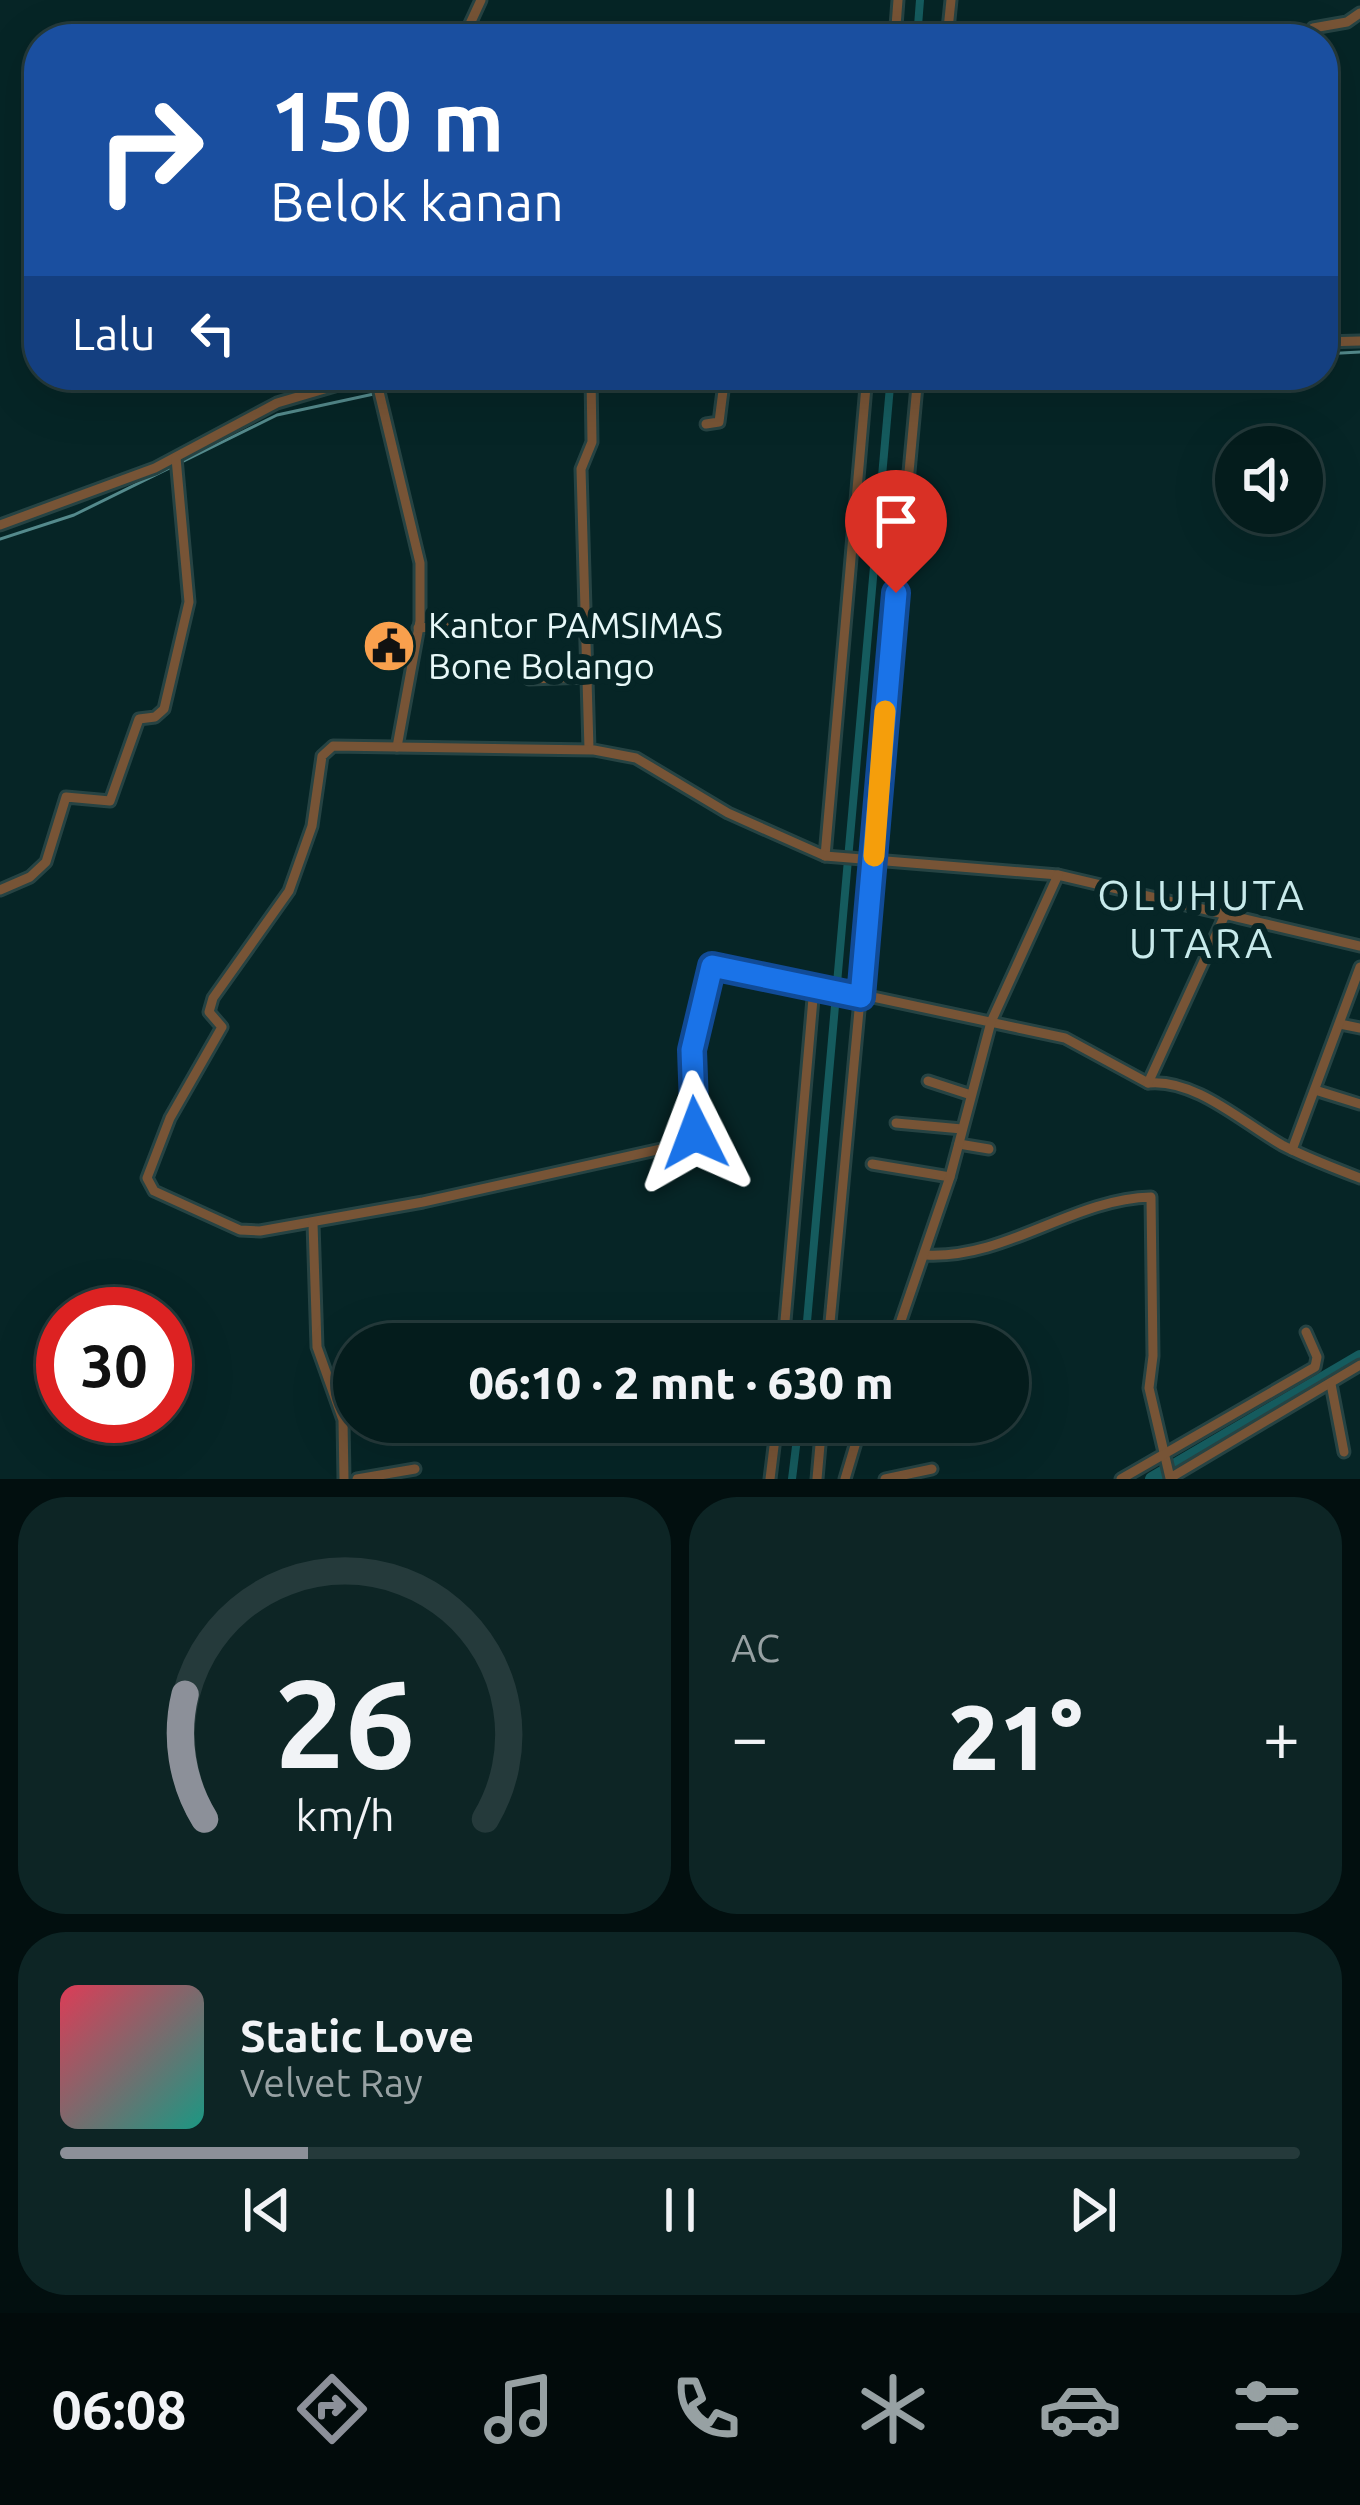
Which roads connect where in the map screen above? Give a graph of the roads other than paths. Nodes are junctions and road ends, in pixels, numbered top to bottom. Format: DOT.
graph roads {
  1 [pos="1358,0"];
  2 [pos="1359,13"];
  3 [pos="327,390"];
  4 [pos="377,390"];
  5 [pos="591,390"];
  6 [pos="723,390"];
  7 [pos="866,390"];
  8 [pos="916,390"];
  9 [pos="706,424"];
  10 [pos="176,463"];
  11 [pos="0,524"];
  12 [pos="472,624"];
  13 [pos="418,628"];
  14 [pos="589,677"];
  15 [pos="529,679"];
  16 [pos="397,747"];
  17 [pos="589,749"];
  18 [pos="828,856"];
  19 [pos="870,861"];
  20 [pos="1058,875"];
  21 [pos="0,890"];
  22 [pos="1226,915"];
  23 [pos="1360,946"];
  24 [pos="1360,967"];
  25 [pos="819,988"];
  26 [pos="859,996"];
  27 [pos="991,1022"];
  28 [pos="1340,1024"];
  29 [pos="1360,1028"];
  30 [pos="928,1081"];
  31 [pos="1148,1083"];
  32 [pos="1316,1090"];
  33 [pos="971,1095"];
  34 [pos="1360,1104"];
  35 [pos="896,1123"];
  36 [pos="962,1129"];
  37 [pos="958,1144"];
  38 [pos="989,1149"];
  39 [pos="1292,1150"];
  40 [pos="872,1164"];
  41 [pos="950,1177"];
  42 [pos="1360,1178"];
  43 [pos="313,1223"];
  44 [pos="926,1255"];
  45 [pos="785,1323"];
  46 [pos="830,1323"];
  47 [pos="901,1323"];
  48 [pos="1306,1332"];
  49 [pos="1360,1365"];
  50 [pos="1331,1384"];
  51 [pos="774,1443"];
  52 [pos="820,1443"];
  53 [pos="856,1443"];
  54 [pos="1343,1452"];
  55 [pos="416,1469"];
  56 [pos="932,1469"];
  57 [pos="1168,1470"];
  58 [pos="344,1479"];
  59 [pos="357,1479"];
  60 [pos="770,1479"];
  61 [pos="817,1479"];
  62 [pos="845,1479"];
  63 [pos="885,1479"];
  64 [pos="1121,1479"];
  1 -- 2 [label="street"];
  3 -- 10 [label="street"];
  4 -- 13 [label="street"];
  5 -- 14 [label="street"];
  6 -- 9 [label="street"];
  7 -- 18 [label="street"];
  8 -- 19 [label="street"];
  10 -- 11 [label="street"];
  10 -- 21 [label="street"];
  12 -- 13 [label="street"];
  13 -- 16 [label="street"];
  14 -- 15 [label="street"];
  14 -- 17 [label="street"];
  16 -- 17 [label="street"];
  16 -- 43 [label="street"];
  17 -- 18 [label="street"];
  18 -- 19 [label="street"];
  19 -- 20 [label="street"];
  19 -- 26 [label="street"];
  20 -- 22 [label="street"];
  20 -- 27 [label="street"];
  22 -- 23 [label="street"];
  22 -- 31 [label="street"];
  24 -- 28 [label="street"];
  25 -- 26 [label="street"];
  25 -- 43 [label="street"];
  25 -- 45 [label="street"];
  26 -- 27 [label="street"];
  26 -- 46 [label="street"];
  27 -- 31 [label="street"];
  27 -- 33 [label="street"];
  28 -- 29 [label="street"];
  28 -- 32 [label="street"];
  30 -- 33 [label="street"];
  31 -- 39 [label="street"];
  32 -- 34 [label="street"];
  32 -- 39 [label="street"];
  33 -- 36 [label="street"];
  35 -- 36 [label="street"];
  36 -- 37 [label="street"];
  37 -- 38 [label="street"];
  37 -- 41 [label="street"];
  39 -- 42 [label="street"];
  40 -- 41 [label="street"];
  41 -- 44 [label="street"];
  43 -- 58 [label="street"];
  44 -- 47 [label="street"];
  44 -- 57 [label="street"];
  48 -- 57 [label="street"];
  49 -- 50 [label="street"];
  50 -- 54 [label="street"];
  50 -- 57 [label="street"];
  51 -- 60 [label="street"];
  52 -- 61 [label="street"];
  53 -- 62 [label="street"];
  55 -- 59 [label="street"];
  56 -- 63 [label="street"];
  57 -- 64 [label="street"];
}
